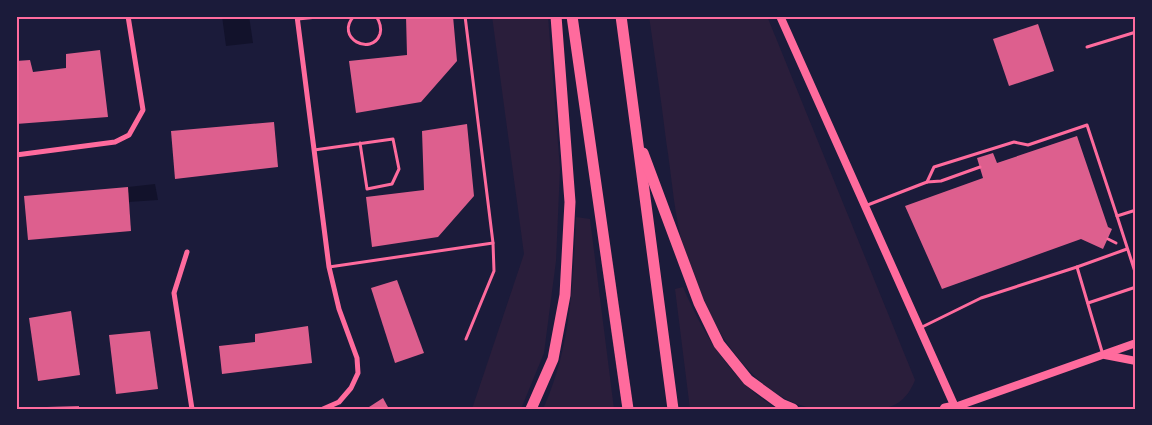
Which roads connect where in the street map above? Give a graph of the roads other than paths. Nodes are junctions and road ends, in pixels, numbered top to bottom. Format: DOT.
graph roads {
  1 [pos="128,16"];
  2 [pos="327,16"];
  3 [pos="346,16"];
  4 [pos="376,16"];
  5 [pos="465,16"];
  6 [pos="556,16"];
  7 [pos="572,16"];
  8 [pos="622,16"];
  9 [pos="780,16"];
  10 [pos="353,17"];
  11 [pos="297,18"];
  12 [pos="1136,32"];
  13 [pos="1087,48"];
  14 [pos="636,133"];
  15 [pos="360,144"];
  16 [pos="314,150"];
  17 [pos="16,155"];
  18 [pos="980,167"];
  19 [pos="927,182"];
  20 [pos="864,206"];
  21 [pos="1136,210"];
  22 [pos="1117,216"];
  23 [pos="493,243"];
  24 [pos="1127,249"];
  25 [pos="187,252"];
  26 [pos="329,267"];
  27 [pos="1077,267"];
  28 [pos="1136,275"];
  29 [pos="1136,287"];
  30 [pos="1088,303"];
  31 [pos="919,328"];
  32 [pos="466,339"];
  33 [pos="1136,343"];
  34 [pos="1103,355"];
  35 [pos="1136,361"];
  36 [pos="950,408"];
  37 [pos="192,409"];
  38 [pos="323,409"];
  39 [pos="531,409"];
  40 [pos="628,409"];
  41 [pos="673,409"];
  42 [pos="793,409"];
  1 -- 17 [label="street"];
  2 -- 11 [label="lane"];
  3 -- 10 [label="lane"];
  4 -- 10 [label="lane"];
  5 -- 23 [label="lane"];
  6 -- 39 [label="highway"];
  7 -- 40 [label="highway"];
  8 -- 14 [label="highway"];
  9 -- 20 [label="street"];
  11 -- 16 [label="street"];
  12 -- 13 [label="lane"];
  14 -- 41 [label="highway"];
  14 -- 42 [label="highway"];
  15 -- 15 [label="lane"];
  15 -- 16 [label="lane"];
  16 -- 26 [label="street"];
  18 -- 19 [label="lane"];
  19 -- 20 [label="lane"];
  19 -- 22 [label="lane"];
  20 -- 31 [label="street"];
  21 -- 22 [label="lane"];
  22 -- 24 [label="lane"];
  23 -- 26 [label="lane"];
  23 -- 32 [label="lane"];
  24 -- 27 [label="lane"];
  24 -- 28 [label="lane"];
  25 -- 37 [label="street"];
  26 -- 38 [label="street"];
  27 -- 30 [label="lane"];
  27 -- 31 [label="lane"];
  29 -- 30 [label="lane"];
  30 -- 34 [label="lane"];
  31 -- 36 [label="street"];
  33 -- 34 [label="street"];
  34 -- 35 [label="street"];
  34 -- 36 [label="street"];
}
